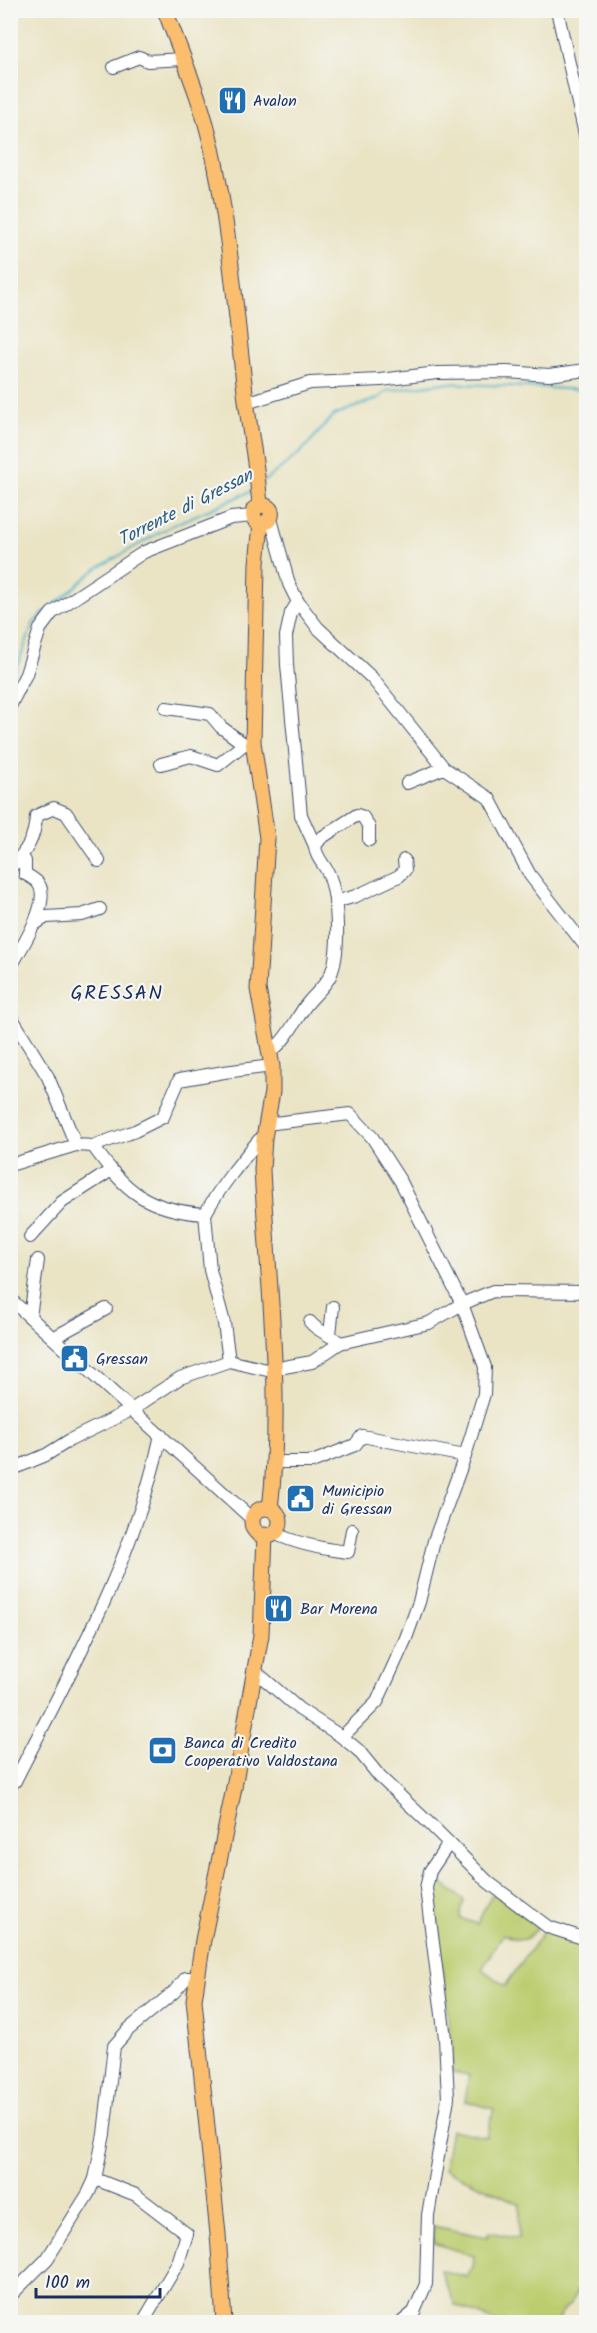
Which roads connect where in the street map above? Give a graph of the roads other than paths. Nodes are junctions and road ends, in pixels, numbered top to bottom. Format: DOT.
graph roads {
  1 [pos="165,10"];
  2 [pos="557,10"];
  3 [pos="183,59"];
  4 [pos="114,67"];
  5 [pos="586,139"];
  6 [pos="586,370"];
  7 [pos="246,403"];
  8 [pos="261,516"];
  9 [pos="298,602"];
  10 [pos="10,706"];
  11 [pos="166,708"];
  12 [pos="248,743"];
  13 [pos="162,764"];
  14 [pos="444,768"];
  15 [pos="407,783"];
  16 [pos="369,840"];
  17 [pos="315,846"];
  18 [pos="22,856"];
  19 [pos="404,860"];
  20 [pos="99,861"];
  21 [pos="10,868"];
  22 [pos="335,902"];
  23 [pos="100,909"];
  24 [pos="35,924"];
  25 [pos="586,948"];
  26 [pos="10,968"];
  27 [pos="10,1015"];
  28 [pos="271,1059"];
  29 [pos="265,1131"];
  30 [pos="76,1145"];
  31 [pos="93,1146"];
  32 [pos="10,1165"];
  33 [pos="110,1171"];
  34 [pos="205,1214"];
  35 [pos="30,1238"];
  36 [pos="38,1260"];
  37 [pos="586,1293"];
  38 [pos="10,1299"];
  39 [pos="462,1304"];
  40 [pos="333,1307"];
  41 [pos="106,1309"];
  42 [pos="30,1317"];
  43 [pos="310,1322"];
  44 [pos="330,1334"];
  45 [pos="52,1338"];
  46 [pos="340,1343"];
  47 [pos="229,1361"];
  48 [pos="273,1369"];
  49 [pos="132,1410"];
  50 [pos="161,1435"];
  51 [pos="465,1456"];
  52 [pos="276,1462"];
  53 [pos="10,1470"];
  54 [pos="270,1509"];
  55 [pos="252,1519"];
  56 [pos="352,1530"];
  57 [pos="270,1534"];
  58 [pos="255,1671"];
  59 [pos="342,1737"];
  60 [pos="10,1786"];
  61 [pos="449,1843"];
  62 [pos="586,1939"];
  63 [pos="196,1978"];
  64 [pos="95,2179"];
  65 [pos="10,2296"];
  66 [pos="146,2317"];
  67 [pos="224,2322"];
  68 [pos="402,2322"];
  1 -- 3 [label="main road"];
  2 -- 5 [label="street"];
  3 -- 4 [label="street"];
  3 -- 7 [label="main road"];
  6 -- 7 [label="street"];
  7 -- 8 [label="main road"];
  8 -- 9 [label="street"];
  8 -- 10 [label="street"];
  8 -- 12 [label="main road"];
  9 -- 14 [label="street"];
  9 -- 17 [label="street"];
  11 -- 12 [label="street"];
  12 -- 13 [label="street"];
  12 -- 28 [label="main road"];
  14 -- 15 [label="street"];
  14 -- 25 [label="street"];
  16 -- 17 [label="street"];
  17 -- 22 [label="street"];
  18 -- 20 [label="street"];
  18 -- 21 [label="street"];
  18 -- 24 [label="street"];
  19 -- 22 [label="street"];
  22 -- 28 [label="street"];
  23 -- 24 [label="street"];
  24 -- 26 [label="street"];
  27 -- 30 [label="street"];
  28 -- 29 [label="main road"];
  28 -- 31 [label="street"];
  29 -- 34 [label="street"];
  29 -- 39 [label="street"];
  29 -- 48 [label="main road"];
  30 -- 31 [label="street"];
  30 -- 32 [label="street"];
  31 -- 33 [label="street"];
  33 -- 34 [label="street"];
  33 -- 35 [label="street"];
  34 -- 47 [label="street"];
  36 -- 42 [label="street"];
  37 -- 39 [label="street"];
  38 -- 42 [label="street"];
  39 -- 46 [label="street"];
  39 -- 51 [label="street"];
  40 -- 44 [label="street"];
  41 -- 45 [label="street"];
  42 -- 45 [label="street"];
  43 -- 44 [label="street"];
  44 -- 46 [label="street"];
  45 -- 49 [label="street"];
  46 -- 48 [label="street"];
  47 -- 48 [label="street"];
  47 -- 49 [label="street"];
  48 -- 52 [label="main road"];
  49 -- 50 [label="street"];
  49 -- 53 [label="street"];
  50 -- 55 [label="street"];
  50 -- 60 [label="street"];
  51 -- 52 [label="street"];
  51 -- 59 [label="street"];
  52 -- 54 [label="main road"];
  54 -- 55 [label="main road"];
  54 -- 57 [label="main road"];
  55 -- 57 [label="main road"];
  56 -- 57 [label="street"];
  57 -- 58 [label="main road"];
  58 -- 59 [label="street"];
  58 -- 63 [label="main road"];
  59 -- 61 [label="street"];
  61 -- 62 [label="street"];
  61 -- 68 [label="street"];
  63 -- 64 [label="street"];
  63 -- 67 [label="main road"];
  64 -- 65 [label="street"];
  64 -- 66 [label="street"];
}
